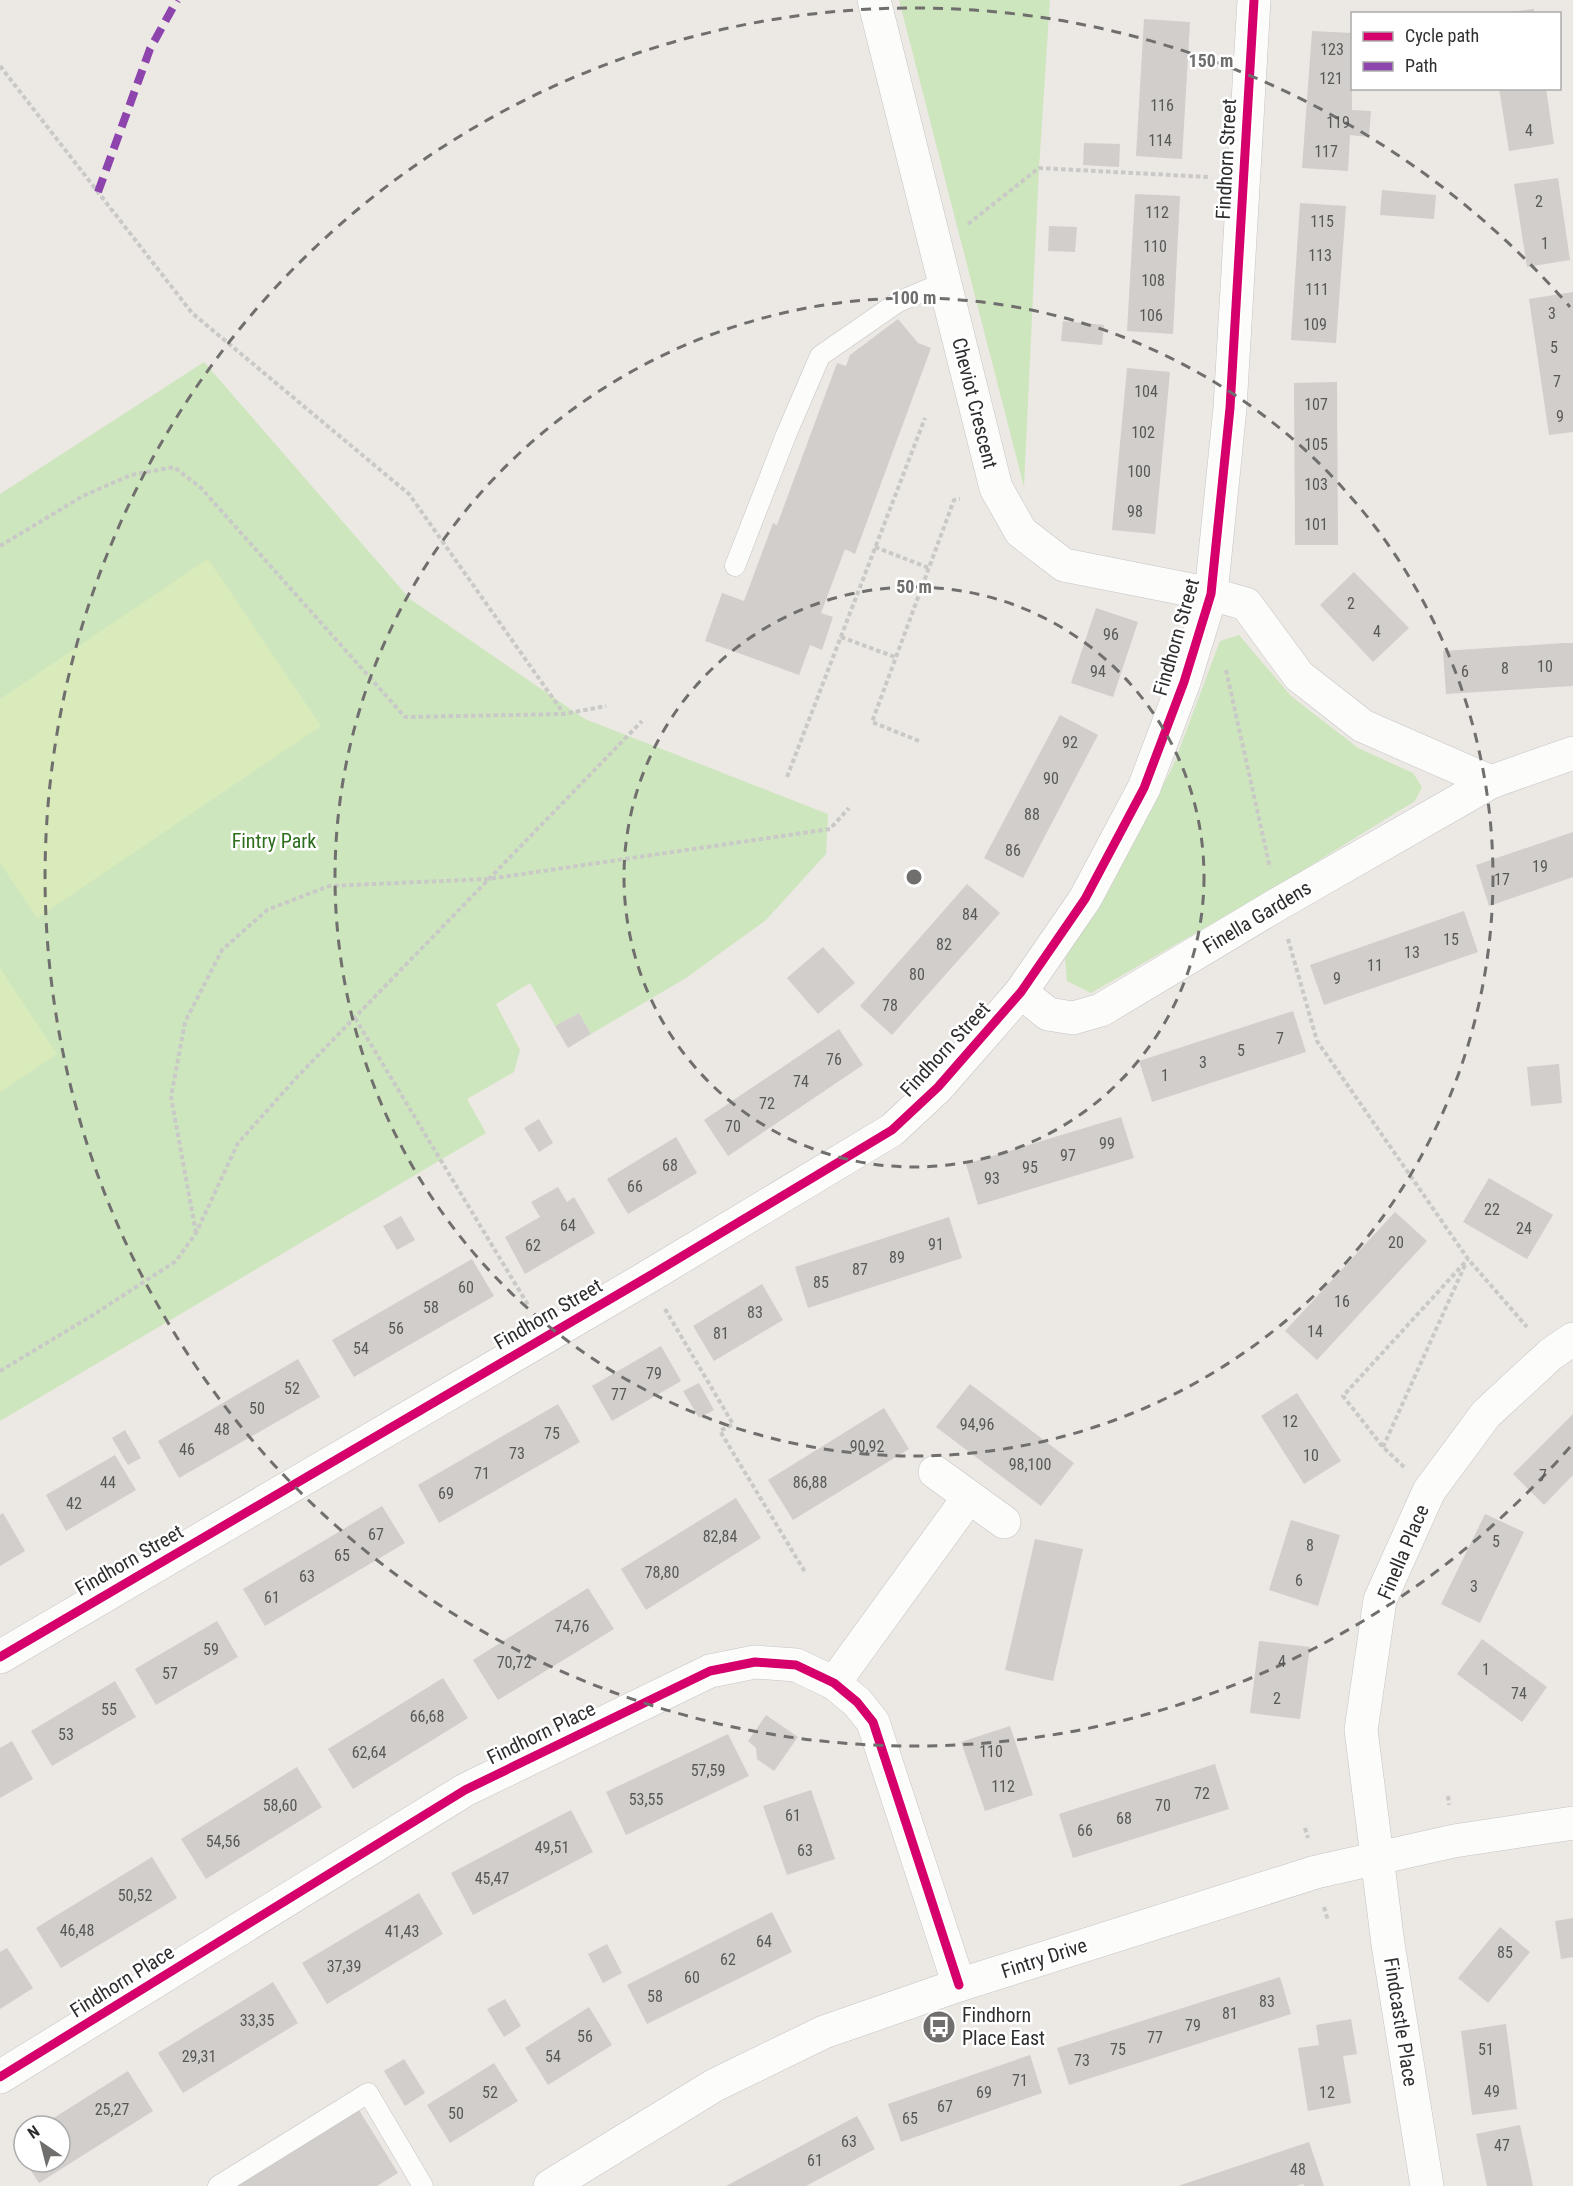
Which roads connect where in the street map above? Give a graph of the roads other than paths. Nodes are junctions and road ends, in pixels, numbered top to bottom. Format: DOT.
graph roads {
  1 [pos="874,0"];
  2 [pos="1254,0"];
  3 [pos="945,282"];
  4 [pos="735,567"];
  5 [pos="1211,594"];
  6 [pos="1573,753"];
  7 [pos="1491,782"];
  8 [pos="1021,992"];
  9 [pos="1562,1347"];
  10 [pos="934,1472"];
  11 [pos="969,1497"];
  12 [pos="1004,1522"];
  13 [pos="0,1657"];
  14 [pos="834,1683"];
  15 [pos="1573,1823"];
  16 [pos="1378,1858"];
  17 [pos="959,1985"];
  18 [pos="0,2077"];
  19 [pos="218,2186"];
  20 [pos="423,2186"];
  21 [pos="550,2186"];
  22 [pos="1427,2186"];
  1 -- 3 [label="street, Cheviot Crescent"];
  2 -- 5 [label="street, Findhorn Street"];
  3 -- 4 [label="lane"];
  3 -- 5 [label="street, Cheviot Crescent"];
  5 -- 7 [label="street"];
  5 -- 8 [label="street, Findhorn Street"];
  6 -- 7 [label="street, Finella Gardens"];
  7 -- 8 [label="street, Finella Gardens"];
  8 -- 13 [label="street, Findhorn Street"];
  9 -- 16 [label="street, Finella Place"];
  10 -- 11 [label="street"];
  11 -- 12 [label="street"];
  11 -- 14 [label="street"];
  14 -- 17 [label="street, Findhorn Place"];
  14 -- 18 [label="street, Findhorn Place"];
  15 -- 16 [label="street, Fintry Drive"];
  16 -- 17 [label="street, Fintry Drive"];
  16 -- 22 [label="street, Findcastle Place"];
  17 -- 21 [label="street, Fintry Drive"];
  19 -- 20 [label="lane"];
}
